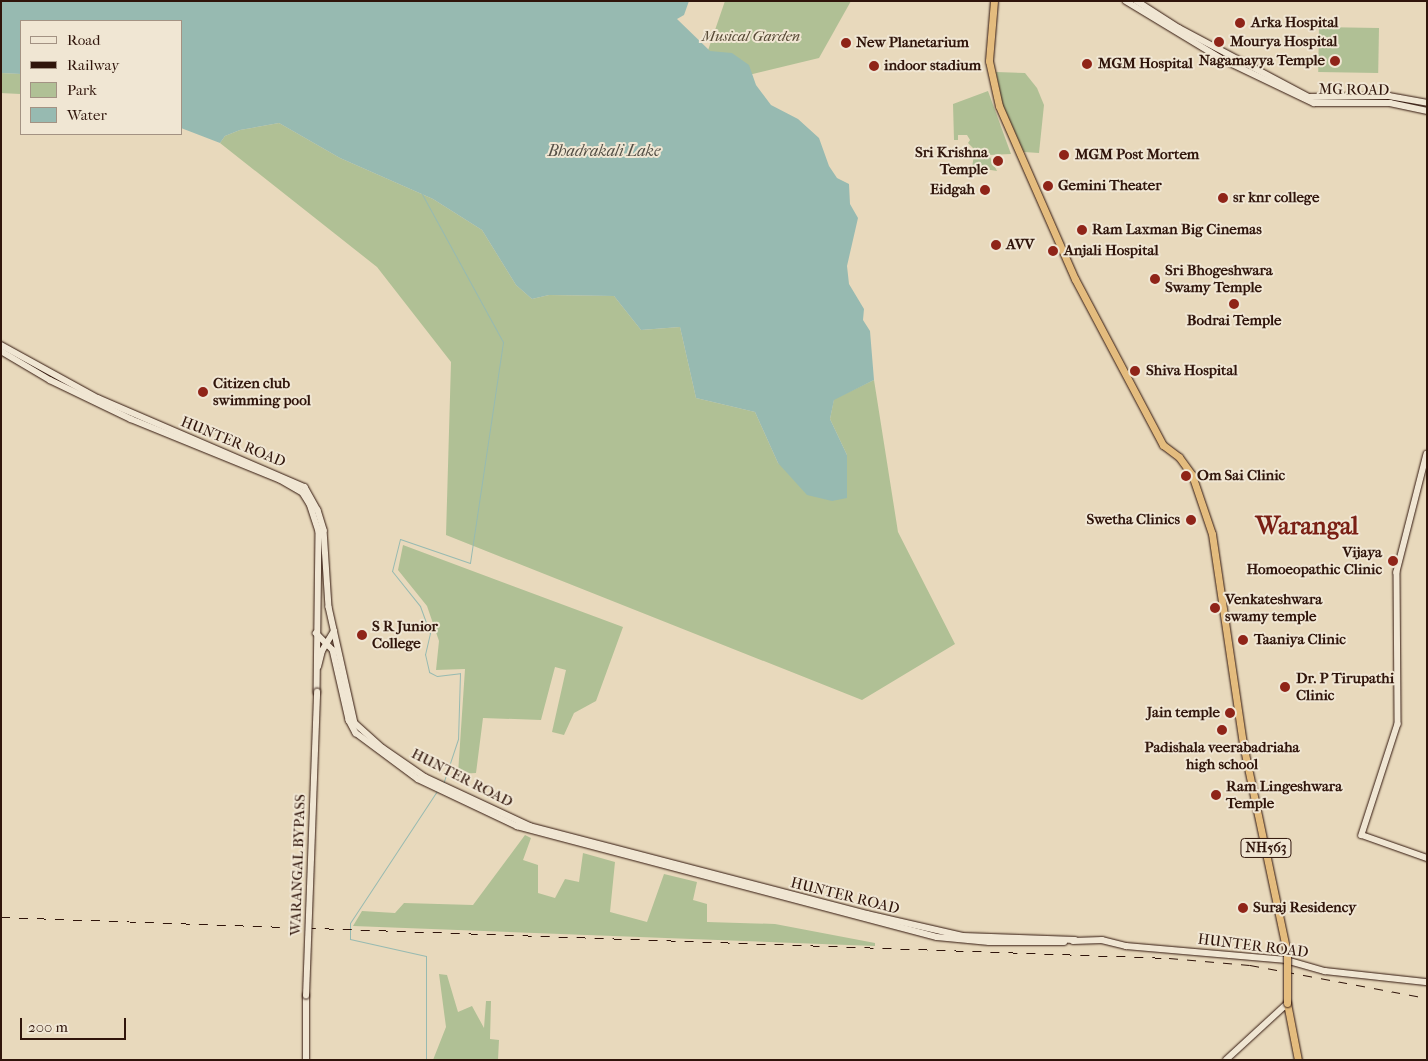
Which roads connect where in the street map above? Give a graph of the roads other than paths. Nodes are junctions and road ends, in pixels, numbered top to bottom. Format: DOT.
graph roads {
  1 [pos="994,1"];
  2 [pos="1126,1"];
  3 [pos="1137,1"];
  4 [pos="1427,103"];
  5 [pos="1427,111"];
  6 [pos="1,345"];
  7 [pos="1,351"];
  8 [pos="1427,454"];
  9 [pos="329,607"];
  10 [pos="318,608"];
  11 [pos="334,631"];
  12 [pos="316,633"];
  13 [pos="326,642"];
  14 [pos="317,672"];
  15 [pos="424,780"];
  16 [pos="1427,858"];
  17 [pos="1427,982"];
  18 [pos="1287,1004"];
  19 [pos="306,1060"];
  20 [pos="1226,1060"];
  21 [pos="1298,1060"];
  1 -- 18 [label="highway, NH563, bridge"];
  2 -- 5 [label="main road, MG ROAD"];
  3 -- 4 [label="main road, MG ROAD"];
  6 -- 9 [label="main road, HUNTER ROAD"];
  7 -- 10 [label="main road, HUNTER ROAD"];
  8 -- 16 [label="main road"];
  9 -- 10 [label="main road"];
  9 -- 11 [label="main road, HUNTER ROAD"];
  10 -- 12 [label="main road, HUNTER ROAD"];
  11 -- 13 [label="main road, WARANGAL BYPASS"];
  11 -- 15 [label="main road, HUNTER ROAD"];
  12 -- 13 [label="main road, HUNTER ROAD"];
  12 -- 14 [label="main road, WARANGAL BYPASS"];
  13 -- 14 [label="main road, WARANGAL BYPASS"];
  13 -- 15 [label="main road, HUNTER ROAD"];
  14 -- 19 [label="main road, WARANGAL BYPASS, bridge"];
  15 -- 17 [label="main road, HUNTER ROAD"];
  18 -- 20 [label="main road"];
  18 -- 21 [label="highway, NH563"];
}
